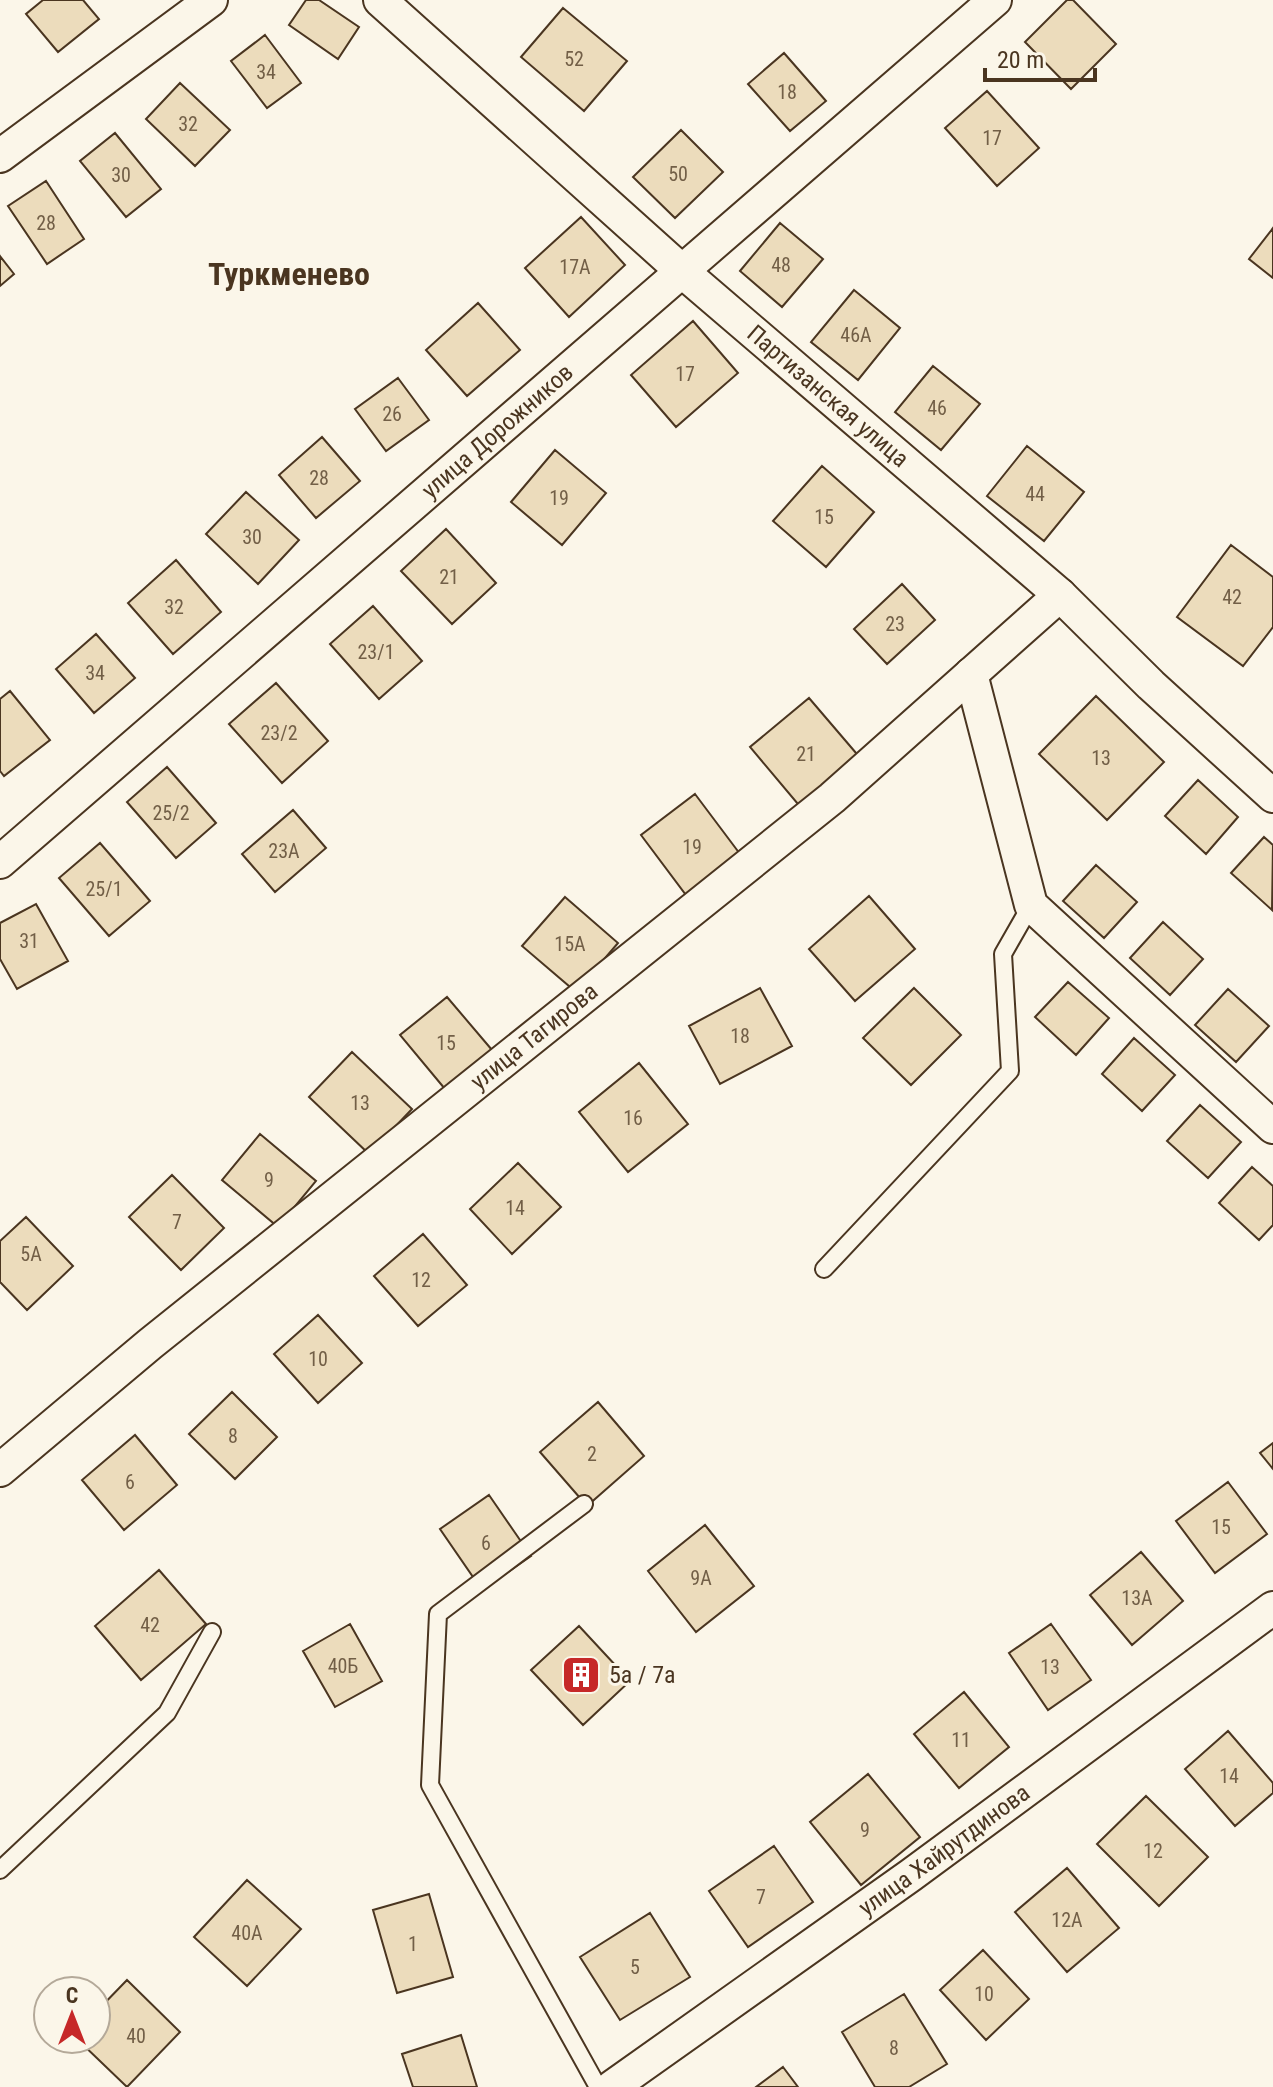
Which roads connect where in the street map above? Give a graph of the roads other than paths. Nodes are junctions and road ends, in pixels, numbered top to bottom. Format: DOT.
graph roads {
  1 [pos="211,0"];
  2 [pos="380,0"];
  3 [pos="995,0"];
  4 [pos="0,156"];
  5 [pos="683,272"];
  6 [pos="1060,595"];
  7 [pos="971,674"];
  8 [pos="1273,796"];
  9 [pos="0,862"];
  10 [pos="1031,905"];
  11 [pos="1273,1127"];
  12 [pos="824,1269"];
  13 [pos="0,1470"];
  14 [pos="584,1504"];
  15 [pos="1273,1608"];
  16 [pos="212,1632"];
  17 [pos="0,1870"];
  18 [pos="598,2087"];
  19 [pos="612,2087"];
  1 -- 4 [label="street"];
  2 -- 5 [label="street, Партизанская улица"];
  3 -- 5 [label="street, улица Дорожников"];
  5 -- 6 [label="street, Партизанская улица"];
  5 -- 9 [label="street, улица Дорожников"];
  6 -- 7 [label="street, улица Тагирова"];
  6 -- 8 [label="street, Партизанская улица"];
  7 -- 10 [label="street"];
  7 -- 13 [label="street, улица Тагирова"];
  10 -- 11 [label="street"];
  10 -- 12 [label="lane"];
  14 -- 18 [label="lane"];
  15 -- 19 [label="street, улица Хайрутдинова"];
  16 -- 17 [label="lane"];
}
